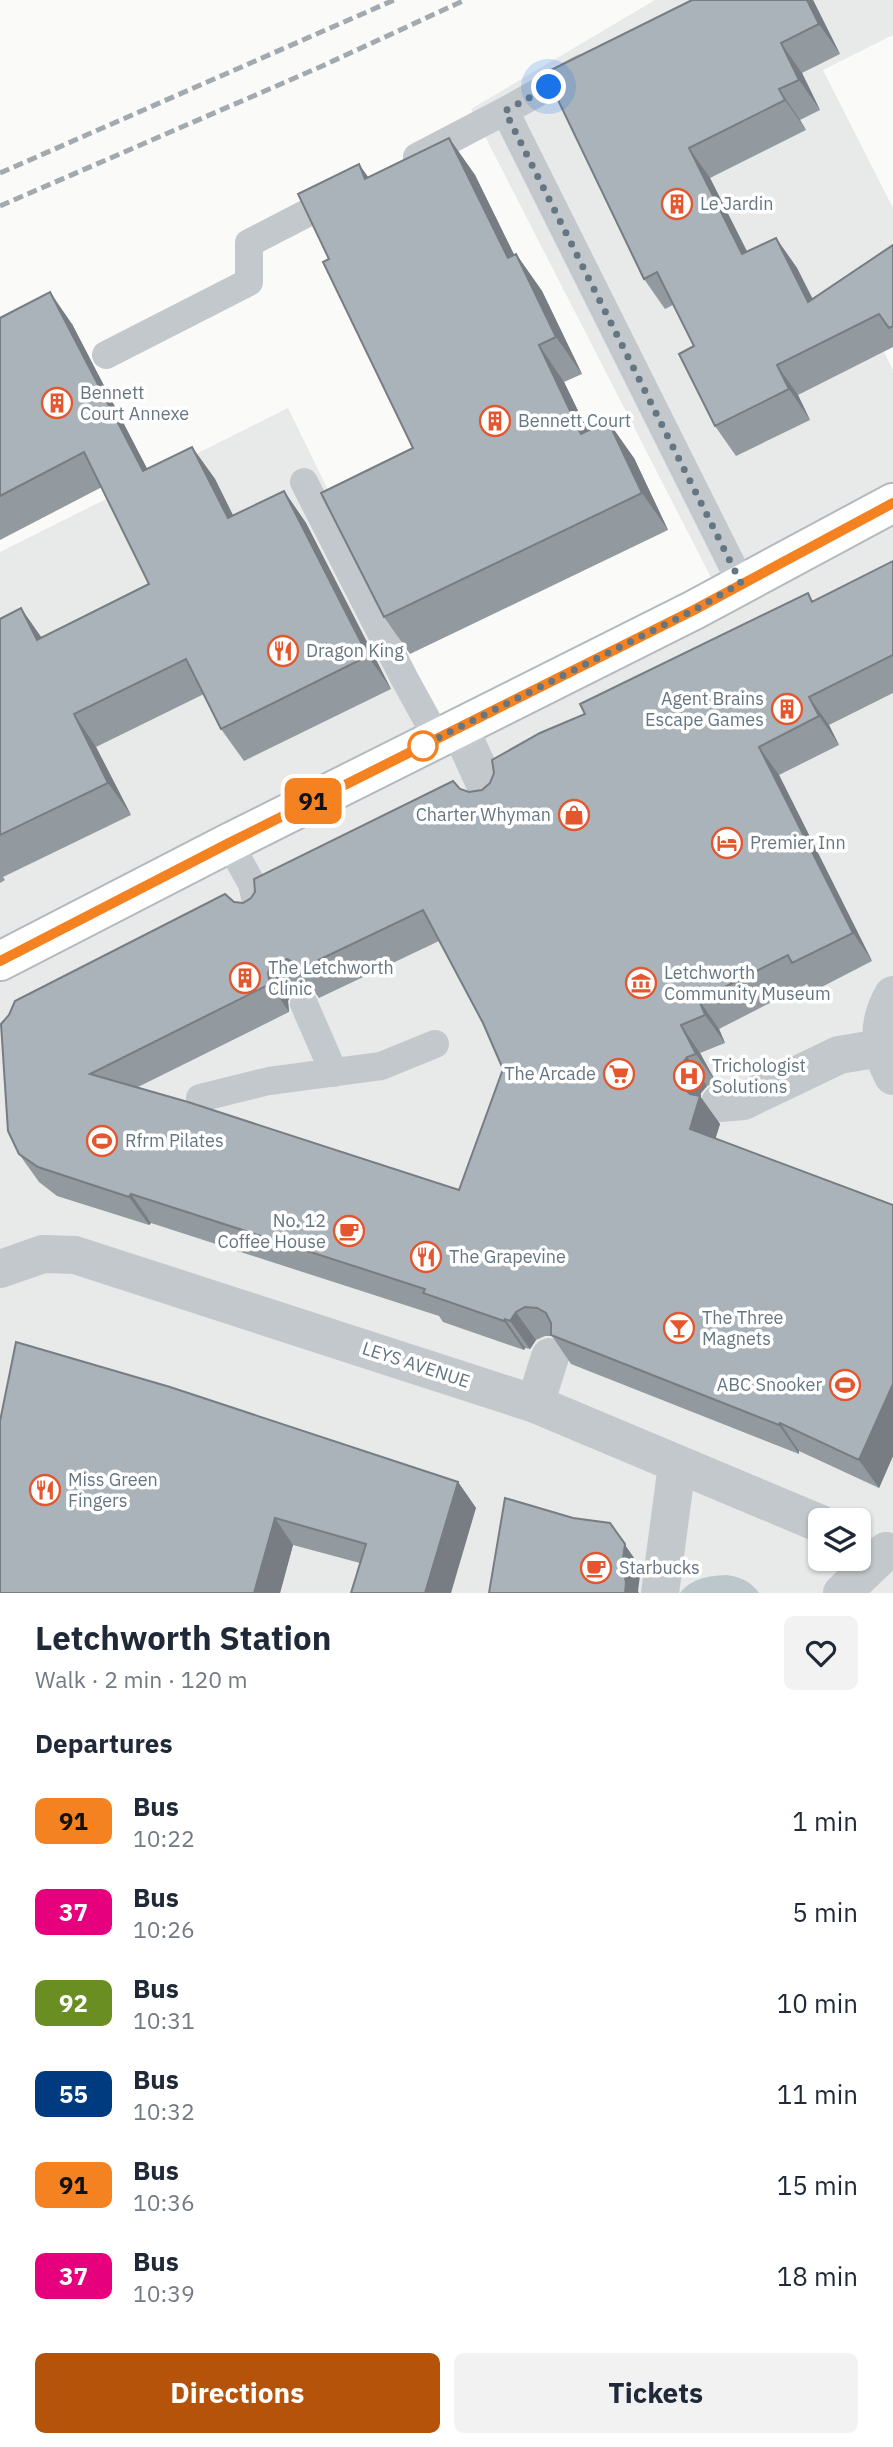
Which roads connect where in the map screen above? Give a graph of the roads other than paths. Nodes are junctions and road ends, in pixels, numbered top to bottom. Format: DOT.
graph roads {
  1 [pos="610,52"];
  2 [pos="505,111"];
  3 [pos="393,169"];
  4 [pos="357,187"];
  5 [pos="106,355"];
  6 [pos="304,482"];
  7 [pos="893,503"];
  8 [pos="741,583"];
  9 [pos="449,734"];
  10 [pos="492,799"];
  11 [pos="229,843"];
  12 [pos="259,915"];
  13 [pos="0,961"];
  14 [pos="893,995"];
  15 [pos="304,1004"];
  16 [pos="435,1044"];
  17 [pos="887,1062"];
  18 [pos="334,1073"];
  19 [pos="200,1098"];
  20 [pos="720,1103"];
  21 [pos="0,1269"];
  22 [pos="550,1357"];
  23 [pos="535,1404"];
  24 [pos="677,1465"];
  25 [pos="808,1519"];
  26 [pos="879,1548"];
  27 [pos="660,1593"];
  28 [pos="842,1593"];
  1 -- 2 [label="lane"];
  2 -- 3 [label="lane"];
  2 -- 8 [label="lane"];
  4 -- 5 [label="lane"];
  6 -- 9 [label="lane"];
  7 -- 8 [label="street"];
  8 -- 9 [label="street"];
  9 -- 10 [label="street"];
  9 -- 11 [label="street"];
  11 -- 12 [label="lane"];
  11 -- 13 [label="street"];
  14 -- 17 [label="street"];
  15 -- 18 [label="lane"];
  16 -- 18 [label="lane"];
  17 -- 20 [label="street"];
  18 -- 19 [label="lane"];
  21 -- 23 [label="street, LEYS AVENUE"];
  22 -- 23 [label="street"];
  23 -- 24 [label="street, LEYS AVENUE"];
  24 -- 25 [label="street, LEYS AVENUE"];
  24 -- 27 [label="street"];
  26 -- 28 [label="street"];
}
